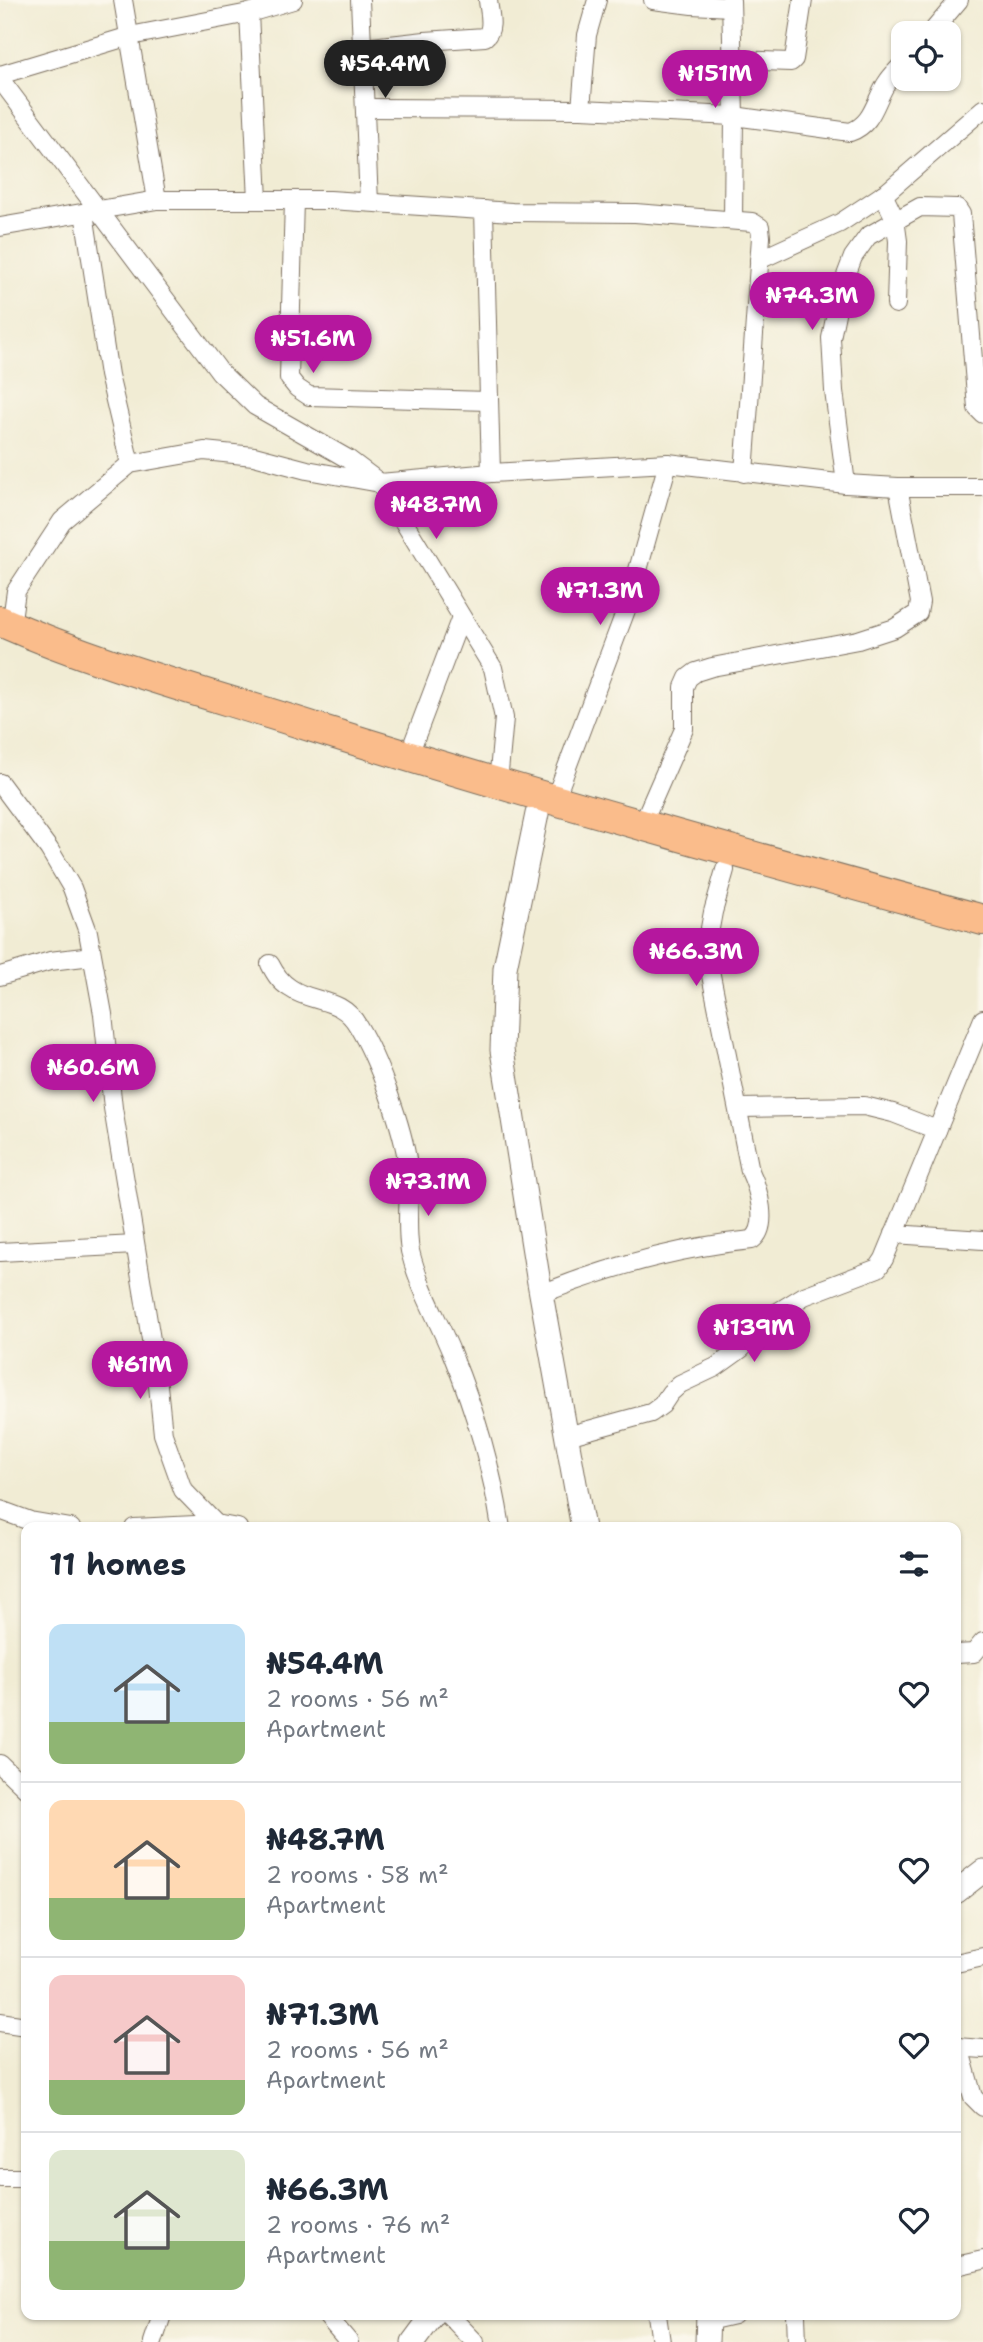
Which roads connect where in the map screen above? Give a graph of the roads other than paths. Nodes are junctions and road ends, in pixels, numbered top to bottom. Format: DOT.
graph roads {
  1 [pos="123,0"];
  2 [pos="293,0"];
  3 [pos="360,0"];
  4 [pos="488,0"];
  5 [pos="597,0"];
  6 [pos="653,0"];
  7 [pos="803,0"];
  8 [pos="959,0"];
  9 [pos="731,4"];
  10 [pos="249,13"];
  11 [pos="941,21"];
  12 [pos="130,36"];
  13 [pos="363,48"];
  14 [pos="732,60"];
  15 [pos="0,77"];
  16 [pos="891,77"];
  17 [pos="366,107"];
  18 [pos="581,109"];
  19 [pos="983,109"];
  20 [pos="734,116"];
  21 [pos="883,194"];
  22 [pos="157,200"];
  23 [pos="258,200"];
  24 [pos="294,200"];
  25 [pos="369,202"];
  26 [pos="484,210"];
  27 [pos="91,212"];
  28 [pos="733,219"];
  29 [pos="895,219"];
  30 [pos="0,227"];
  31 [pos="760,260"];
  32 [pos="896,304"];
  33 [pos="489,401"];
  34 [pos="983,414"];
  35 [pos="668,463"];
  36 [pos="130,464"];
  37 [pos="491,473"];
  38 [pos="744,473"];
  39 [pos="380,483"];
  40 [pos="846,484"];
  41 [pos="898,487"];
  42 [pos="983,487"];
  43 [pos="461,617"];
  44 [pos="4,629"];
  45 [pos="139,683"];
  46 [pos="408,757"];
  47 [pos="0,783"];
  48 [pos="498,783"];
  49 [pos="546,806"];
  50 [pos="642,825"];
  51 [pos="724,870"];
  52 [pos="983,920"];
  53 [pos="983,939"];
  54 [pos="92,956"];
  55 [pos="270,964"];
  56 [pos="0,976"];
  57 [pos="983,1019"];
  58 [pos="739,1108"];
  59 [pos="937,1130"];
  60 [pos="894,1234"];
  61 [pos="983,1240"];
  62 [pos="135,1245"];
  63 [pos="0,1252"];
  64 [pos="541,1294"];
  65 [pos="568,1436"];
  66 [pos="0,1510"];
  67 [pos="36,1522"];
  68 [pos="214,1522"];
  69 [pos="500,1522"];
  70 [pos="582,1522"];
  71 [pos="983,1642"];
  72 [pos="961,1654"];
  73 [pos="0,1764"];
  74 [pos="21,1784"];
  75 [pos="983,1871"];
  76 [pos="961,1888"];
  77 [pos="983,1957"];
  78 [pos="961,1962"];
  79 [pos="0,2022"];
  80 [pos="21,2025"];
  81 [pos="961,2047"];
  82 [pos="983,2049"];
  83 [pos="961,2060"];
  84 [pos="983,2106"];
  85 [pos="0,2178"];
  86 [pos="21,2178"];
  87 [pos="983,2260"];
  88 [pos="961,2265"];
  89 [pos="160,2320"];
  90 [pos="330,2320"];
  91 [pos="429,2320"];
  92 [pos="454,2320"];
  93 [pos="658,2320"];
  94 [pos="796,2320"];
  95 [pos="153,2342"];
  96 [pos="349,2342"];
  97 [pos="413,2342"];
  98 [pos="475,2342"];
  99 [pos="661,2342"];
  100 [pos="797,2342"];
  1 -- 12 [label="street"];
  2 -- 10 [label="street"];
  3 -- 13 [label="street"];
  4 -- 13 [label="street"];
  5 -- 18 [label="street"];
  6 -- 9 [label="street"];
  7 -- 14 [label="street"];
  8 -- 11 [label="street"];
  9 -- 14 [label="street"];
  10 -- 12 [label="street"];
  10 -- 23 [label="street"];
  12 -- 15 [label="street"];
  12 -- 22 [label="street"];
  13 -- 17 [label="street"];
  14 -- 20 [label="street"];
  15 -- 27 [label="street"];
  16 -- 20 [label="street"];
  17 -- 18 [label="street"];
  17 -- 25 [label="street"];
  18 -- 20 [label="street"];
  19 -- 21 [label="street"];
  20 -- 28 [label="street"];
  21 -- 29 [label="street"];
  21 -- 31 [label="street"];
  22 -- 23 [label="street"];
  22 -- 27 [label="street"];
  23 -- 24 [label="street"];
  24 -- 25 [label="street"];
  24 -- 33 [label="street"];
  25 -- 26 [label="street"];
  26 -- 28 [label="street"];
  26 -- 33 [label="street"];
  27 -- 30 [label="street"];
  27 -- 36 [label="street"];
  27 -- 39 [label="street"];
  28 -- 31 [label="street"];
  29 -- 32 [label="street"];
  29 -- 34 [label="street"];
  29 -- 40 [label="street"];
  31 -- 38 [label="street"];
  33 -- 37 [label="street"];
  35 -- 37 [label="street"];
  35 -- 38 [label="street"];
  35 -- 49 [label="street"];
  36 -- 39 [label="street"];
  36 -- 44 [label="street"];
  37 -- 39 [label="street"];
  38 -- 40 [label="street"];
  39 -- 43 [label="street"];
  40 -- 41 [label="street"];
  41 -- 42 [label="street"];
  41 -- 50 [label="street"];
  43 -- 46 [label="street"];
  43 -- 48 [label="street"];
  44 -- 45 [label="highway"];
  45 -- 46 [label="highway"];
  45 -- 49 [label="highway"];
  46 -- 48 [label="highway"];
  47 -- 54 [label="street"];
  48 -- 49 [label="highway"];
  49 -- 50 [label="highway"];
  49 -- 51 [label="highway"];
  49 -- 64 [label="street"];
  50 -- 52 [label="highway"];
  51 -- 53 [label="highway"];
  51 -- 58 [label="street"];
  54 -- 56 [label="street"];
  54 -- 62 [label="street"];
  55 -- 69 [label="street"];
  57 -- 59 [label="street"];
  58 -- 59 [label="street"];
  58 -- 64 [label="street"];
  59 -- 60 [label="street"];
  60 -- 61 [label="street"];
  60 -- 65 [label="street"];
  62 -- 63 [label="street"];
  62 -- 68 [label="street"];
  64 -- 65 [label="street"];
  65 -- 70 [label="street"];
  66 -- 67 [label="street"];
  71 -- 72 [label="street"];
  73 -- 74 [label="street"];
  75 -- 76 [label="street"];
  77 -- 78 [label="street"];
  79 -- 80 [label="street"];
  81 -- 82 [label="street"];
  83 -- 84 [label="street"];
  85 -- 86 [label="street"];
  87 -- 88 [label="street"];
  89 -- 95 [label="street"];
  90 -- 96 [label="street"];
  91 -- 97 [label="street"];
  92 -- 98 [label="street"];
  93 -- 99 [label="street"];
  94 -- 100 [label="street"];
}
